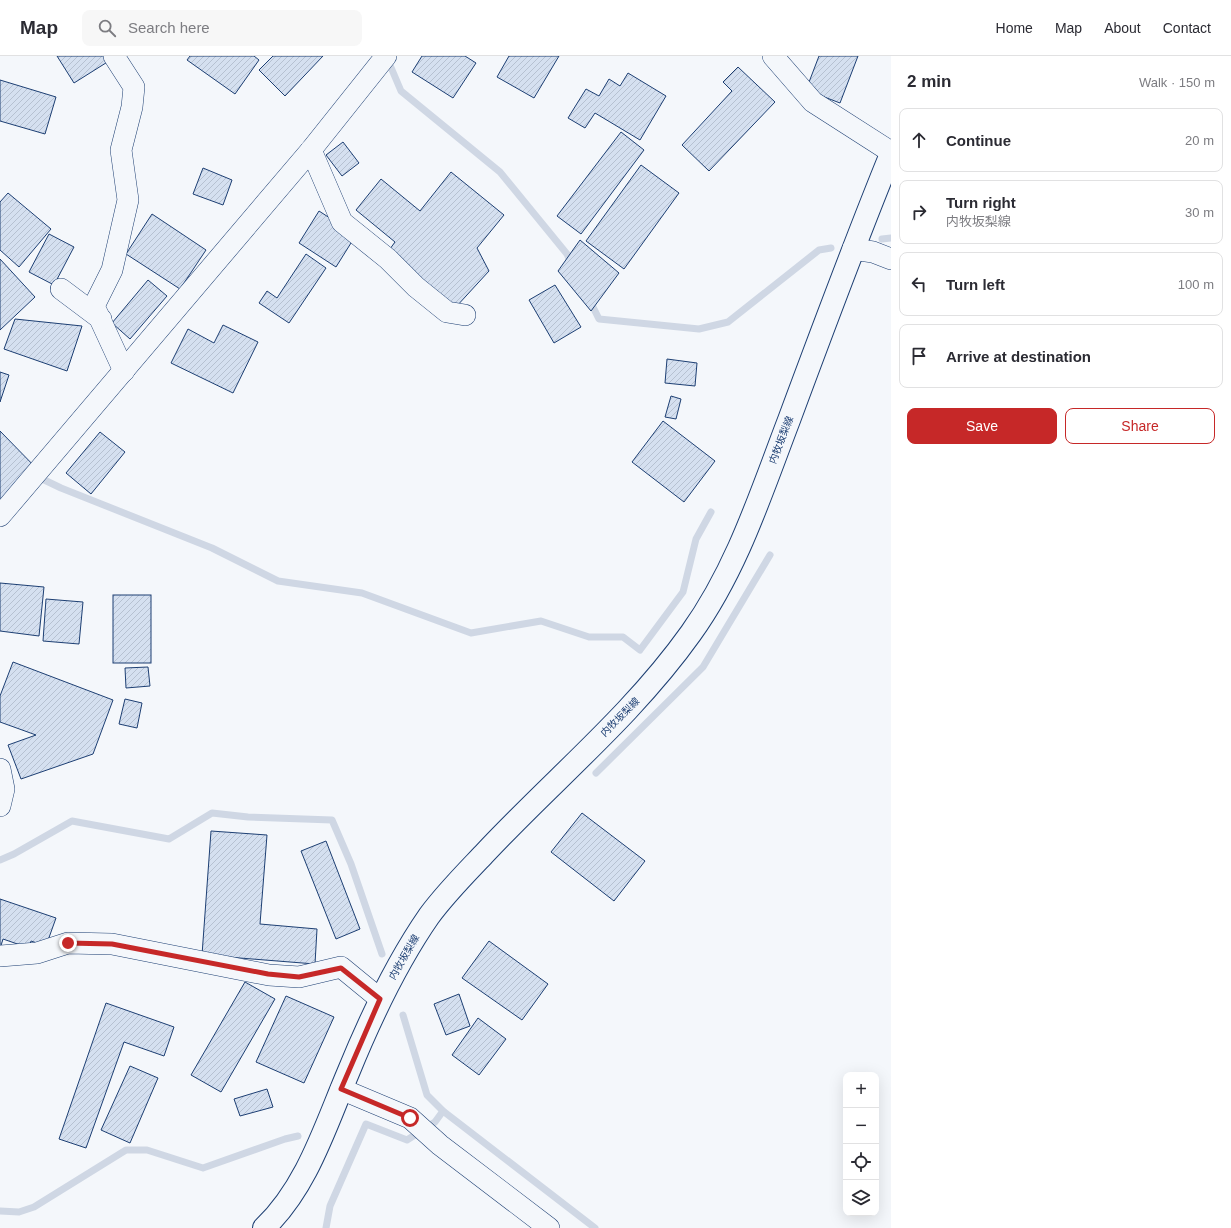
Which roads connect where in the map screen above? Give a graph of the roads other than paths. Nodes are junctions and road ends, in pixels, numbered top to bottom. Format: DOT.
graph roads {
  1 [pos="114,56"];
  2 [pos="386,56"];
  3 [pos="773,56"];
  4 [pos="311,150"];
  5 [pos="891,153"];
  6 [pos="852,250"];
  7 [pos="891,259"];
  8 [pos="61,289"];
  9 [pos="465,315"];
  10 [pos="101,319"];
  11 [pos="124,371"];
  12 [pos="0,516"];
  13 [pos="0,769"];
  14 [pos="0,806"];
  15 [pos="0,956"];
  16 [pos="380,999"];
  17 [pos="341,1089"];
  18 [pos="264,1228"];
  19 [pos="549,1228"];
  1 -- 10 [label="street"];
  2 -- 4 [label="street"];
  3 -- 5 [label="street"];
  4 -- 9 [label="street"];
  4 -- 11 [label="street"];
  5 -- 6 [label="main road, 内牧坂梨線"];
  6 -- 7 [label="street"];
  6 -- 16 [label="main road, 内牧坂梨線"];
  8 -- 10 [label="street"];
  10 -- 11 [label="street"];
  11 -- 12 [label="street"];
  13 -- 14 [label="street"];
  15 -- 16 [label="street"];
  16 -- 17 [label="main road, 内牧坂梨線"];
  17 -- 18 [label="main road, 内牧坂梨線"];
  17 -- 19 [label="street"];
}
